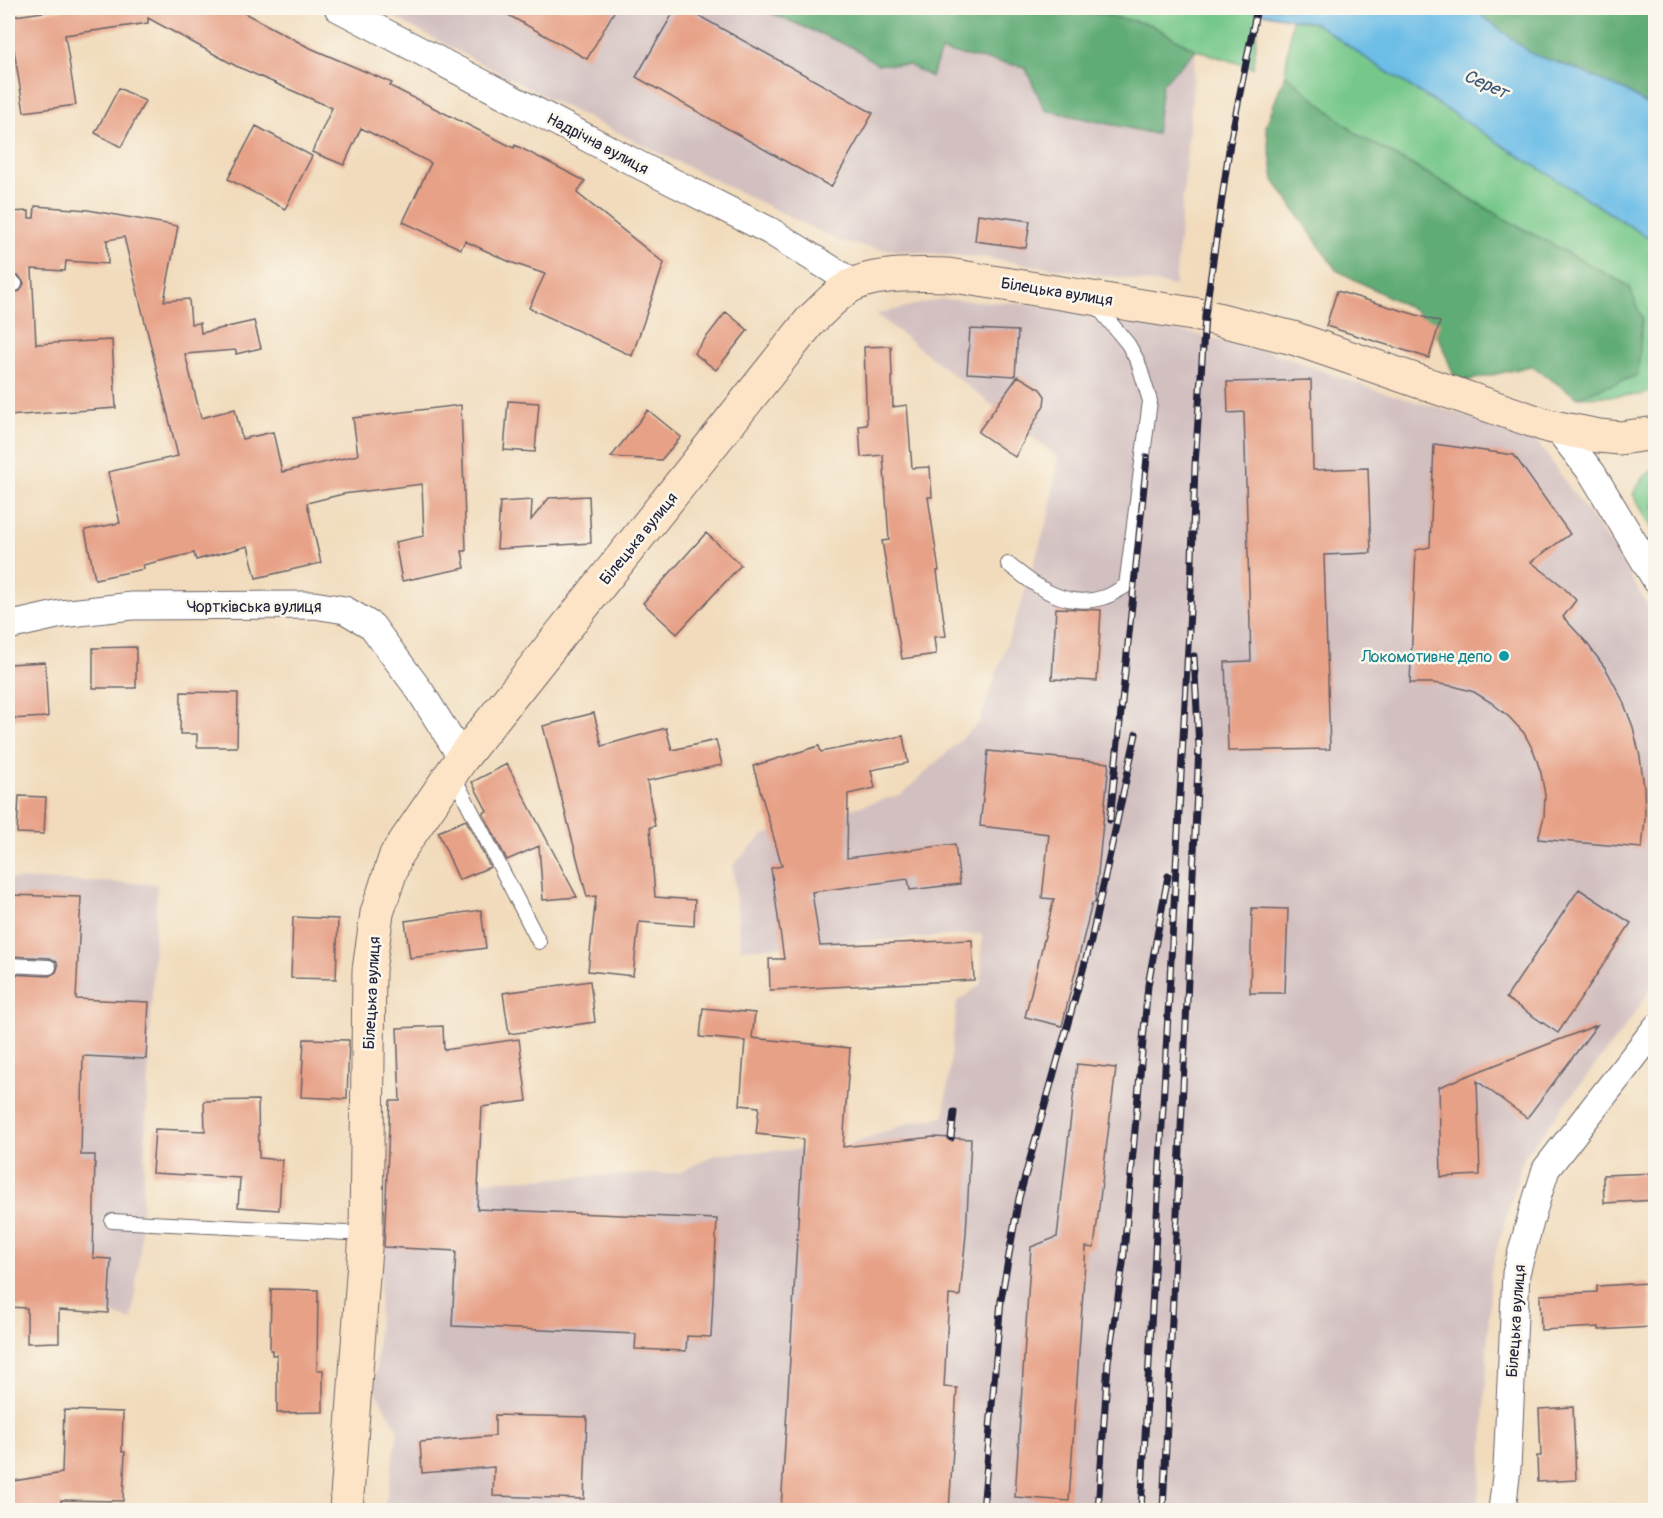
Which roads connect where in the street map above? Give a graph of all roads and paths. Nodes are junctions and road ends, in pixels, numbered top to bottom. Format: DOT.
graph roads {
  1 [pos="338,8"];
  2 [pos="855,284"];
  3 [pos="1087,296"];
  4 [pos="1557,427"];
  5 [pos="1656,434"];
  6 [pos="1008,564"];
  7 [pos="1656,580"];
  8 [pos="8,626"];
  9 [pos="457,766"];
  10 [pos="539,942"];
  11 [pos="8,965"];
  12 [pos="49,967"];
  13 [pos="1656,1028"];
  14 [pos="112,1221"];
  15 [pos="366,1234"];
  16 [pos="346,1510"];
  17 [pos="1502,1510"];
  1 -- 2 [label="street, Надрічна вулиця"];
  2 -- 3 [label="street, Білецька вулиця"];
  2 -- 9 [label="street, Білецька вулиця"];
  3 -- 4 [label="street, Білецька вулиця"];
  3 -- 6 [label="lane"];
  4 -- 5 [label="street, Білецька вулиця"];
  4 -- 7 [label="street"];
  8 -- 9 [label="street, Чортківська вулиця"];
  9 -- 10 [label="lane"];
  9 -- 15 [label="street, Білецька вулиця"];
  11 -- 12 [label="lane"];
  13 -- 17 [label="street, Білецька вулиця"];
  14 -- 15 [label="lane"];
  15 -- 16 [label="street, Білецька вулиця"];
}
